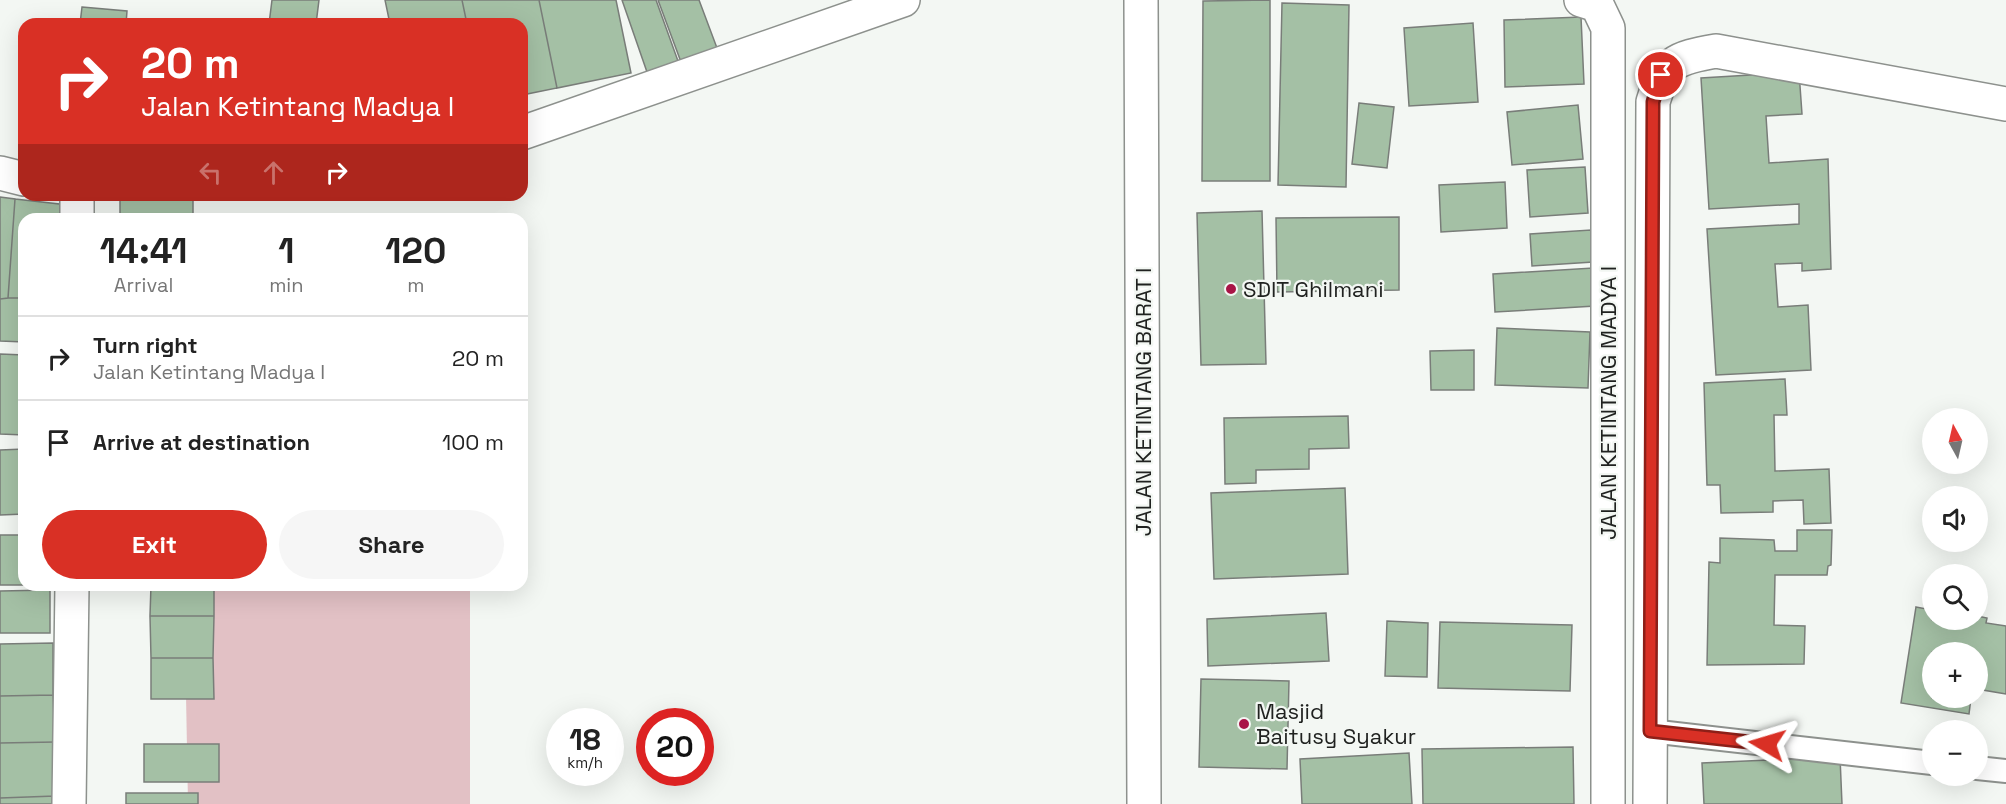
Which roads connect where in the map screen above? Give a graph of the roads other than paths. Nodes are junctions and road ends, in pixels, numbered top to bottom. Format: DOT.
graph roads {
  1 [pos="903,0"];
  2 [pos="1141,0"];
  3 [pos="1588,2"];
  4 [pos="2006,104"];
  5 [pos="528,131"];
  6 [pos="0,173"];
  7 [pos="18,178"];
  8 [pos="72,591"];
  9 [pos="1650,731"];
  10 [pos="1922,762"];
  11 [pos="1988,769"];
  12 [pos="2006,771"];
  13 [pos="69,804"];
  14 [pos="1144,804"];
  15 [pos="1608,804"];
  16 [pos="1650,804"];
  1 -- 5 [label="street"];
  2 -- 14 [label="street, JALAN KETINTANG BARAT I"];
  3 -- 15 [label="street, JALAN KETINTANG MADYA I"];
  4 -- 9 [label="street, JALAN KETINTANG MADYA I"];
  6 -- 7 [label="street"];
  8 -- 13 [label="street"];
  9 -- 10 [label="lane"];
  9 -- 16 [label="street, JALAN KETINTANG MADYA I"];
  11 -- 12 [label="lane"];
}
